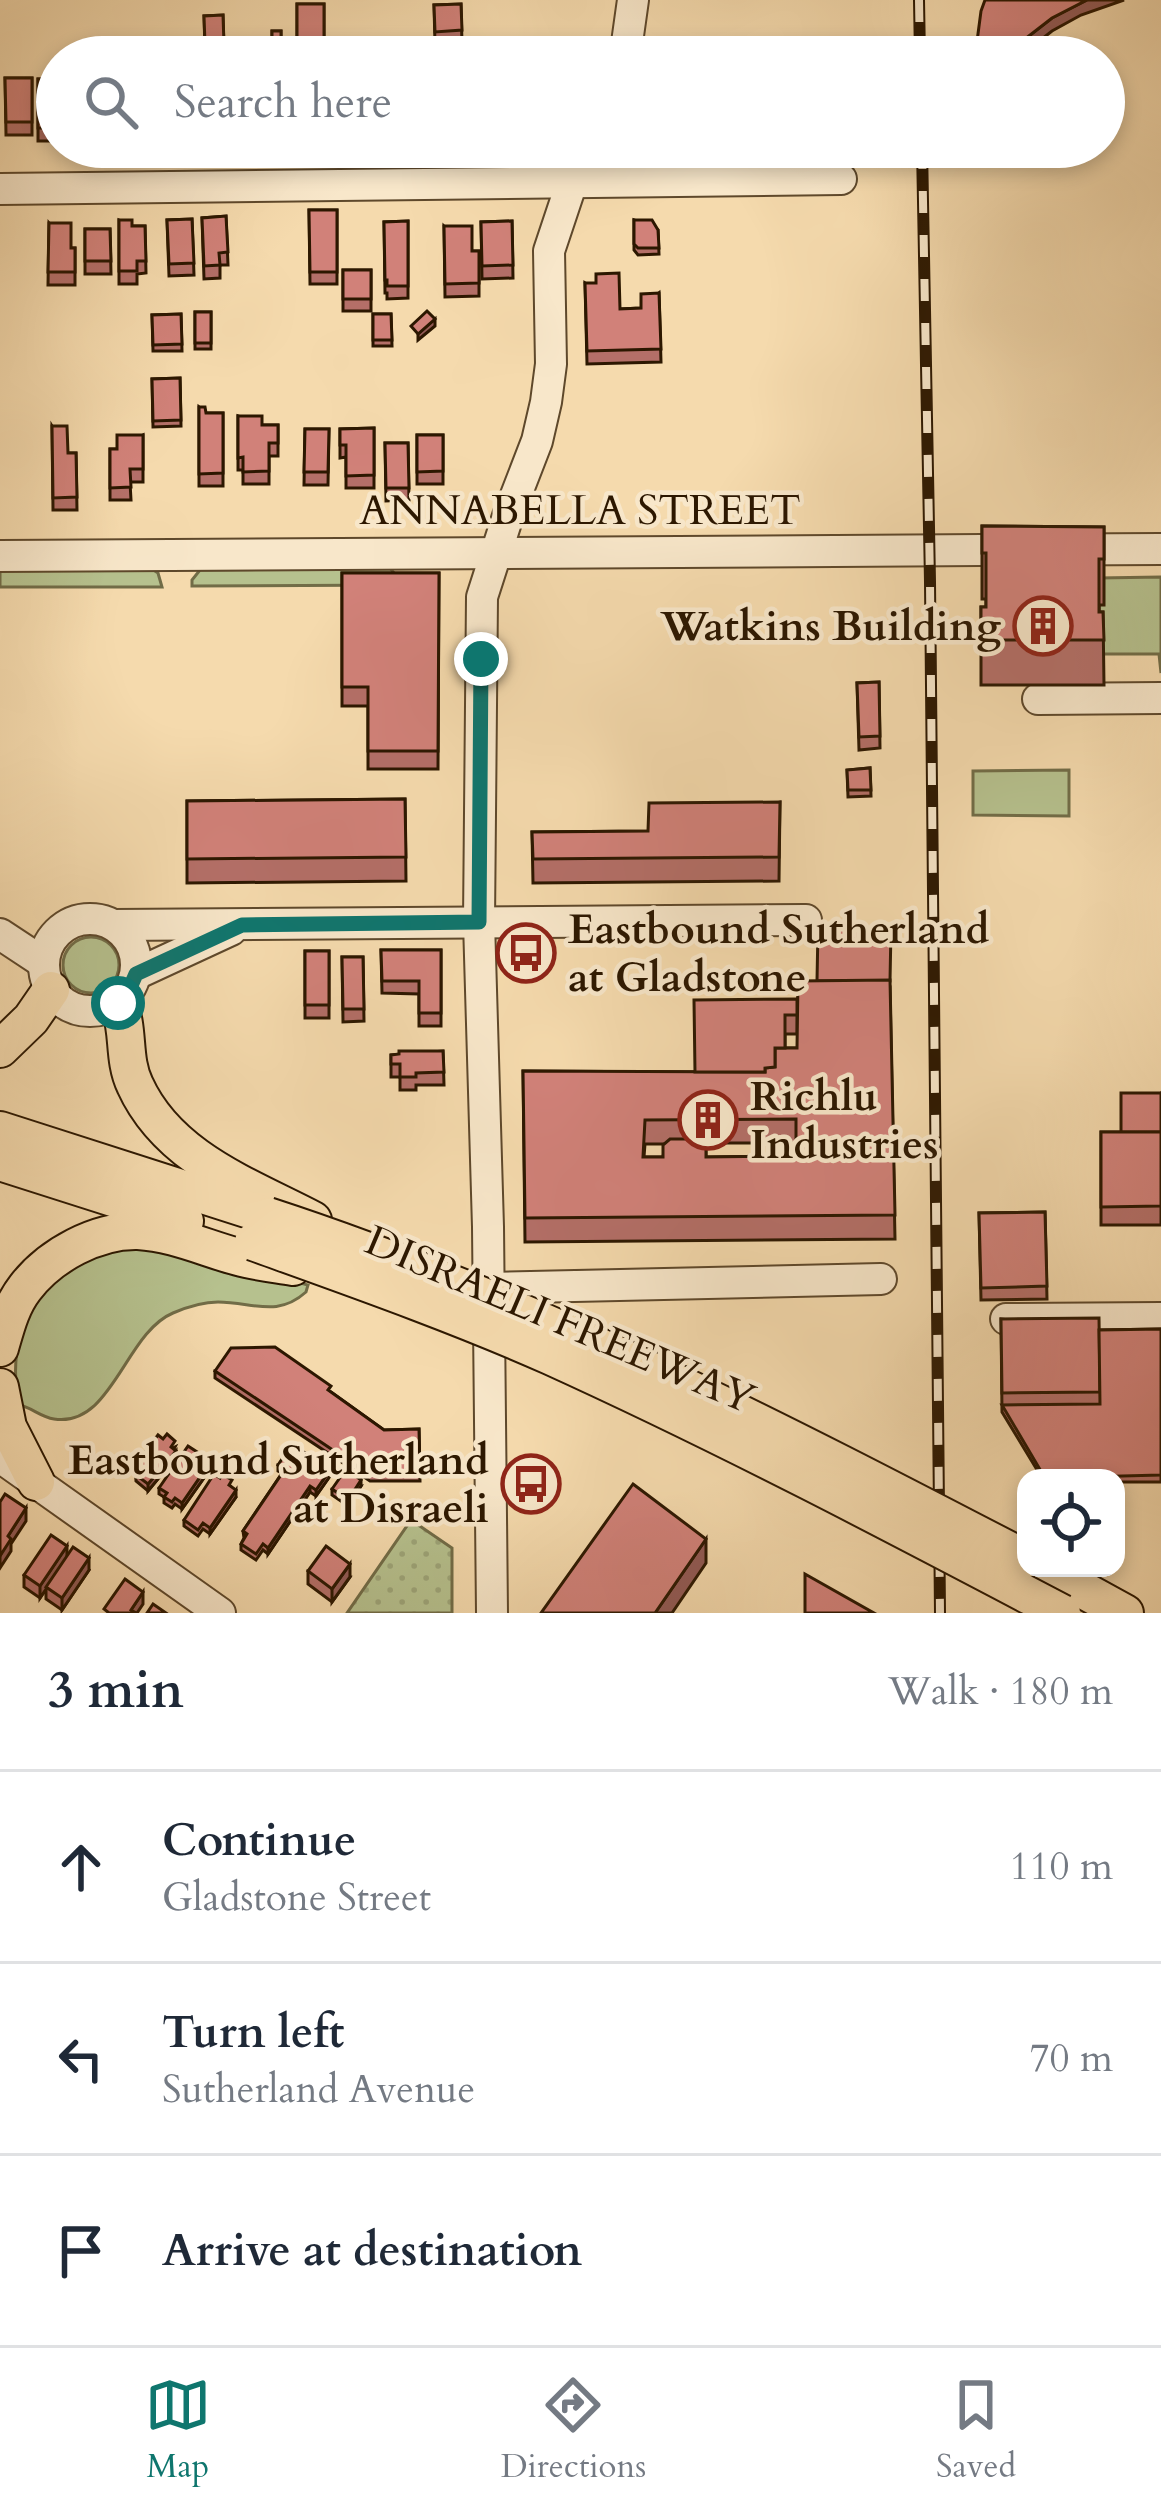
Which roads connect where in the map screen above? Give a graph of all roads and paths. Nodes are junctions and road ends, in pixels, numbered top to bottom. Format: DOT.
graph roads {
  1 [pos="633,0"];
  2 [pos="628,36"];
  3 [pos="578,168"];
  4 [pos="841,179"];
  5 [pos="572,182"];
  6 [pos="0,189"];
  7 [pos="1161,549"];
  8 [pos="496,552"];
  9 [pos="0,556"];
  10 [pos="1161,698"];
  11 [pos="1038,700"];
  12 [pos="806,920"];
  13 [pos="479,922"];
  14 [pos="242,925"];
  15 [pos="114,926"];
  16 [pos="0,934"];
  17 [pos="47,976"];
  18 [pos="127,988"];
  19 [pos="0,1048"];
  20 [pos="0,1130"];
  21 [pos="0,1162"];
  22 [pos="261,1230"];
  23 [pos="364,1266"];
  24 [pos="880,1279"];
  25 [pos="488,1288"];
  26 [pos="1161,1318"];
  27 [pos="1006,1319"];
  28 [pos="0,1348"];
  29 [pos="0,1387"];
  30 [pos="0,1457"];
  31 [pos="36,1482"];
  32 [pos="1017,1554"];
  33 [pos="1059,1577"];
  34 [pos="220,1613"];
  35 [pos="493,1613"];
  36 [pos="1062,1613"];
  37 [pos="1125,1613"];
  1 -- 2 [label="street"];
  3 -- 5 [label="street"];
  4 -- 5 [label="street"];
  5 -- 6 [label="street"];
  5 -- 8 [label="street"];
  7 -- 8 [label="street, ANNABELLA STREET"];
  8 -- 9 [label="street, ANNABELLA STREET"];
  8 -- 13 [label="street"];
  10 -- 11 [label="street"];
  12 -- 13 [label="street"];
  13 -- 14 [label="street"];
  13 -- 25 [label="street"];
  14 -- 15 [label="street"];
  14 -- 18 [label="street"];
  15 -- 17 [label="street"];
  15 -- 18 [label="street"];
  16 -- 17 [label="street"];
  17 -- 18 [label="street"];
  17 -- 19 [label="main road"];
  18 -- 22 [label="main road"];
  20 -- 22 [label="main road, DISRAELI FREEWAY"];
  21 -- 22 [label="main road, DISRAELI FREEWAY"];
  22 -- 23 [label="main road, DISRAELI FREEWAY, bridge"];
  22 -- 28 [label="main road"];
  23 -- 32 [label="main road, DISRAELI FREEWAY, bridge"];
  23 -- 36 [label="main road, DISRAELI FREEWAY, bridge"];
  24 -- 25 [label="street"];
  25 -- 35 [label="street"];
  26 -- 27 [label="street"];
  29 -- 31 [label="main road"];
  30 -- 31 [label="street"];
  31 -- 34 [label="street"];
  33 -- 37 [label="main road"];
}
